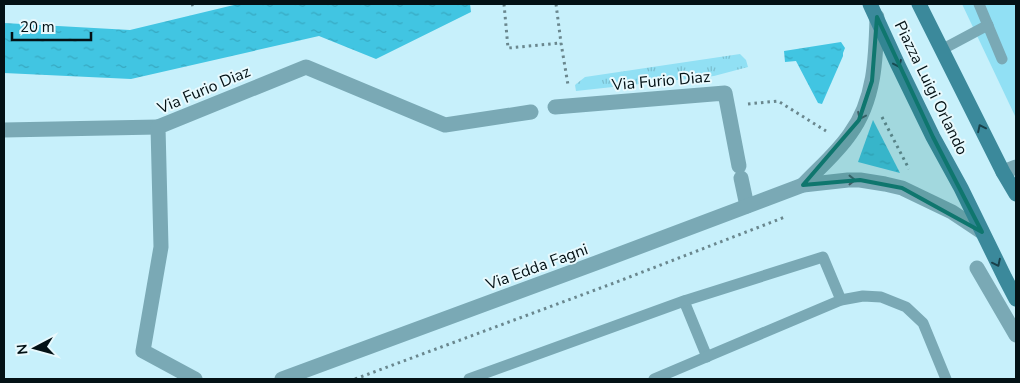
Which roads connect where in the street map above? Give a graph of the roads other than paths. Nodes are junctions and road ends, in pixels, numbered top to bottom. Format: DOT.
graph roads {
  1 [pos="919,4"];
  2 [pos="979,4"];
  3 [pos="874,10"];
  4 [pos="988,25"];
  5 [pos="942,49"];
  6 [pos="1002,59"];
  7 [pos="555,107"];
  8 [pos="531,112"];
  9 [pos="158,127"];
  10 [pos="4,130"];
  11 [pos="1010,169"];
  12 [pos="803,185"];
  13 [pos="1016,194"];
  14 [pos="747,206"];
  15 [pos="982,232"];
  16 [pos="977,268"];
  17 [pos="1016,299"];
  18 [pos="841,300"];
  19 [pos="684,301"];
  20 [pos="1016,335"];
  21 [pos="706,357"];
  22 [pos="195,379"];
  23 [pos="282,379"];
  24 [pos="469,379"];
  25 [pos="654,379"];
  26 [pos="946,379"];
  1 -- 5 [label="main road, Piazza Luigi Orlando"];
  2 -- 4 [label="lane"];
  3 -- 12 [label="street, Via Edda Fagni, one-way"];
  3 -- 15 [label="main road, Piazza Luigi Orlando, one-way"];
  4 -- 5 [label="lane"];
  4 -- 6 [label="lane"];
  11 -- 5 [label="main road, Piazza Luigi Orlando, one-way"];
  7 -- 14 [label="street, Via Furio Diaz"];
  8 -- 9 [label="street, Via Furio Diaz"];
  9 -- 10 [label="street"];
  9 -- 22 [label="street, Via Furio Diaz"];
  11 -- 13 [label="main road, Piazza Luigi Orlando"];
  12 -- 14 [label="street, Via Edda Fagni"];
  12 -- 15 [label="street, Via Edda Fagni, one-way"];
  14 -- 23 [label="street, Via Edda Fagni"];
  15 -- 17 [label="main road, Piazza Luigi Orlando, one-way"];
  16 -- 20 [label="street"];
  18 -- 19 [label="lane"];
  18 -- 21 [label="lane"];
  18 -- 26 [label="lane"];
  19 -- 21 [label="lane"];
  19 -- 24 [label="lane"];
  21 -- 25 [label="lane"];
}
